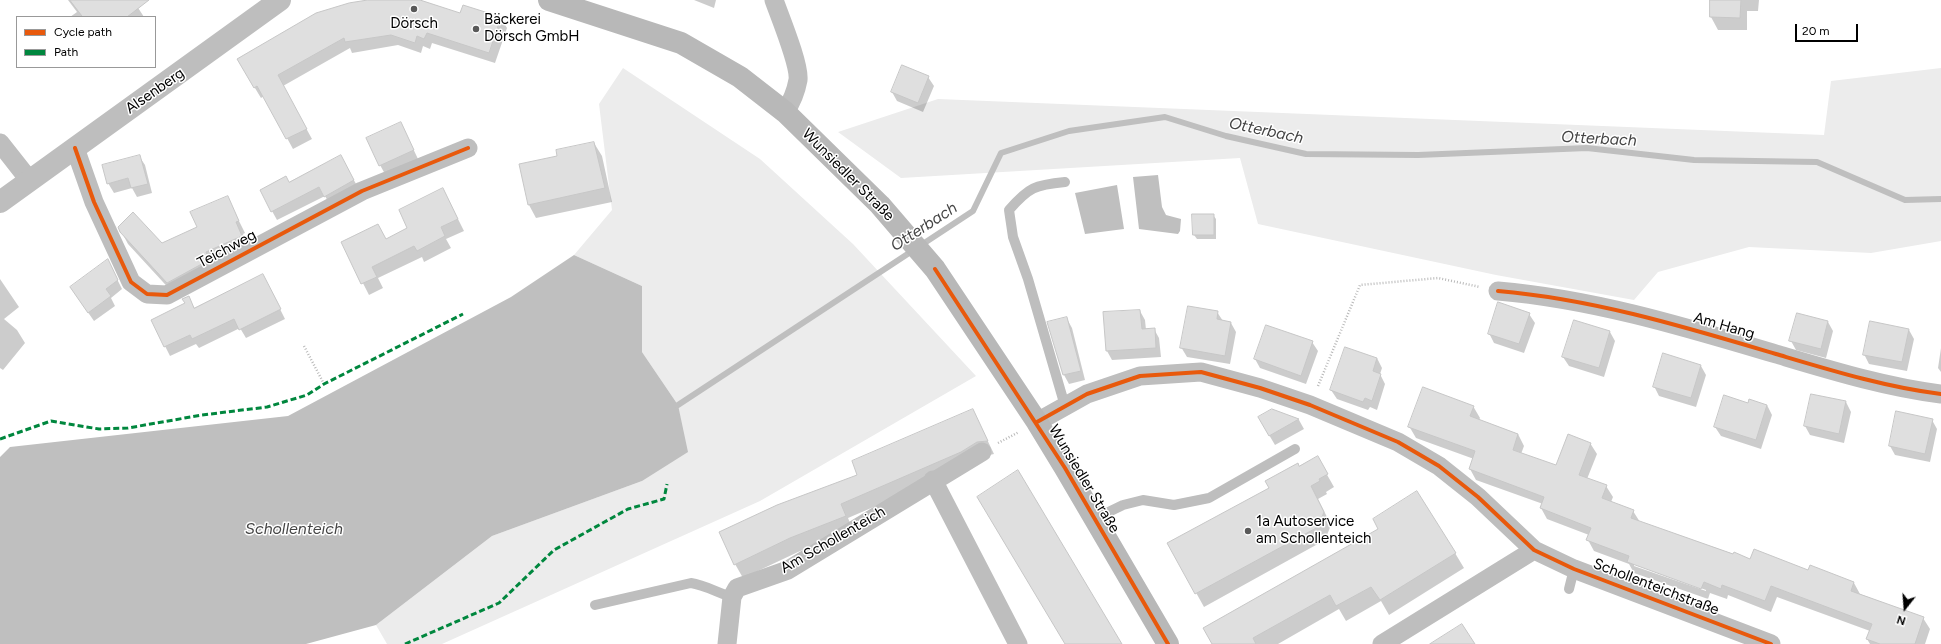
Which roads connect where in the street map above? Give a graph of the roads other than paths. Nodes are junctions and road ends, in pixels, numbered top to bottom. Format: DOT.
graph roads {
  1 [pos="280,0"];
  2 [pos="550,0"];
  3 [pos="774,0"];
  4 [pos="786,112"];
  5 [pos="0,143"];
  6 [pos="75,148"];
  7 [pos="468,148"];
  8 [pos="30,181"];
  9 [pos="1065,182"];
  10 [pos="0,202"];
  11 [pos="1498,291"];
  12 [pos="1941,394"];
  13 [pos="1065,406"];
  14 [pos="1037,422"];
  15 [pos="1295,450"];
  16 [pos="982,452"];
  17 [pos="933,480"];
  18 [pos="1094,519"];
  19 [pos="1534,550"];
  20 [pos="1574,569"];
  21 [pos="1569,589"];
  22 [pos="732,597"];
  23 [pos="595,605"];
  24 [pos="728,644"];
  25 [pos="1018,644"];
  26 [pos="1168,644"];
  27 [pos="1382,644"];
  28 [pos="1771,644"];
  1 -- 6 [label="street, Alsenberg"];
  2 -- 4 [label="main road, Wunsiedler Straße"];
  3 -- 4 [label="street"];
  4 -- 14 [label="main road, Wunsiedler Straße"];
  5 -- 8 [label="street"];
  6 -- 7 [label="street, Teichweg"];
  6 -- 8 [label="street, Alsenberg"];
  8 -- 10 [label="street, Alsenberg"];
  9 -- 13 [label="lane"];
  11 -- 12 [label="street, Am Hang"];
  13 -- 14 [label="street, Schollenteichstraße"];
  13 -- 19 [label="street, Schollenteichstraße"];
  14 -- 18 [label="main road, Wunsiedler Straße"];
  15 -- 18 [label="lane"];
  16 -- 17 [label="street, Am Schollenteich"];
  17 -- 22 [label="street, Am Schollenteich"];
  17 -- 25 [label="street"];
  18 -- 26 [label="main road, Wunsiedler Straße"];
  19 -- 20 [label="street, Schollenteichstraße"];
  19 -- 27 [label="street"];
  20 -- 21 [label="lane"];
  20 -- 28 [label="street, Schollenteichstraße"];
  22 -- 23 [label="lane"];
  22 -- 24 [label="street"];
}
